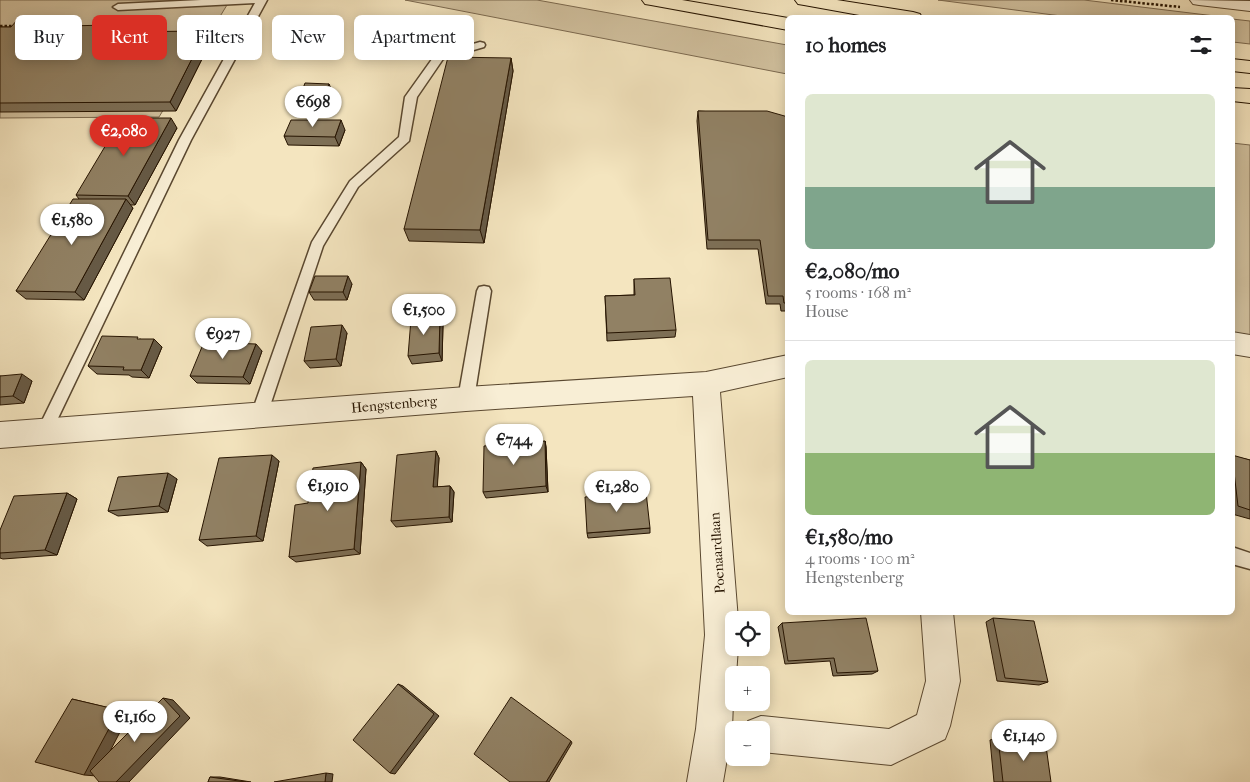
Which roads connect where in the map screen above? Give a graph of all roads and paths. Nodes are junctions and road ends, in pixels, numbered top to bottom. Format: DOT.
graph roads {
  1 [pos="651,0"];
  2 [pos="804,0"];
  3 [pos="1199,0"];
  4 [pos="1250,6"];
  5 [pos="118,7"];
  6 [pos="895,15"];
  7 [pos="785,23"];
  8 [pos="0,26"];
  9 [pos="15,26"];
  10 [pos="480,45"];
  11 [pos="1235,65"];
  12 [pos="1250,67"];
  13 [pos="1235,94"];
  14 [pos="1250,96"];
  15 [pos="484,290"];
  16 [pos="1235,344"];
  17 [pos="1250,346"];
  18 [pos="785,367"];
  19 [pos="706,384"];
  20 [pos="466,399"];
  21 [pos="259,415"];
  22 [pos="44,432"];
  23 [pos="0,435"];
  24 [pos="1235,555"];
  25 [pos="1250,561"];
  26 [pos="937,615"];
  27 [pos="724,730"];
  28 [pos="770,735"];
  29 [pos="705,782"];
  1 -- 7 [label="highway"];
  2 -- 6 [label="highway"];
  3 -- 4 [label="street"];
  5 -- 22 [label="lane"];
  8 -- 9 [label="path"];
  10 -- 21 [label="lane"];
  11 -- 12 [label="highway"];
  13 -- 14 [label="highway"];
  15 -- 20 [label="lane"];
  16 -- 17 [label="street"];
  18 -- 19 [label="street, Hengstenberg"];
  19 -- 20 [label="street, Hengstenberg"];
  19 -- 27 [label="street, Poenaardlaan"];
  20 -- 21 [label="street, Hengstenberg"];
  21 -- 22 [label="street, Hengstenberg"];
  22 -- 23 [label="street, Hengstenberg"];
  24 -- 25 [label="lane"];
  26 -- 28 [label="street"];
  27 -- 29 [label="street, Poenaardlaan"];
}
